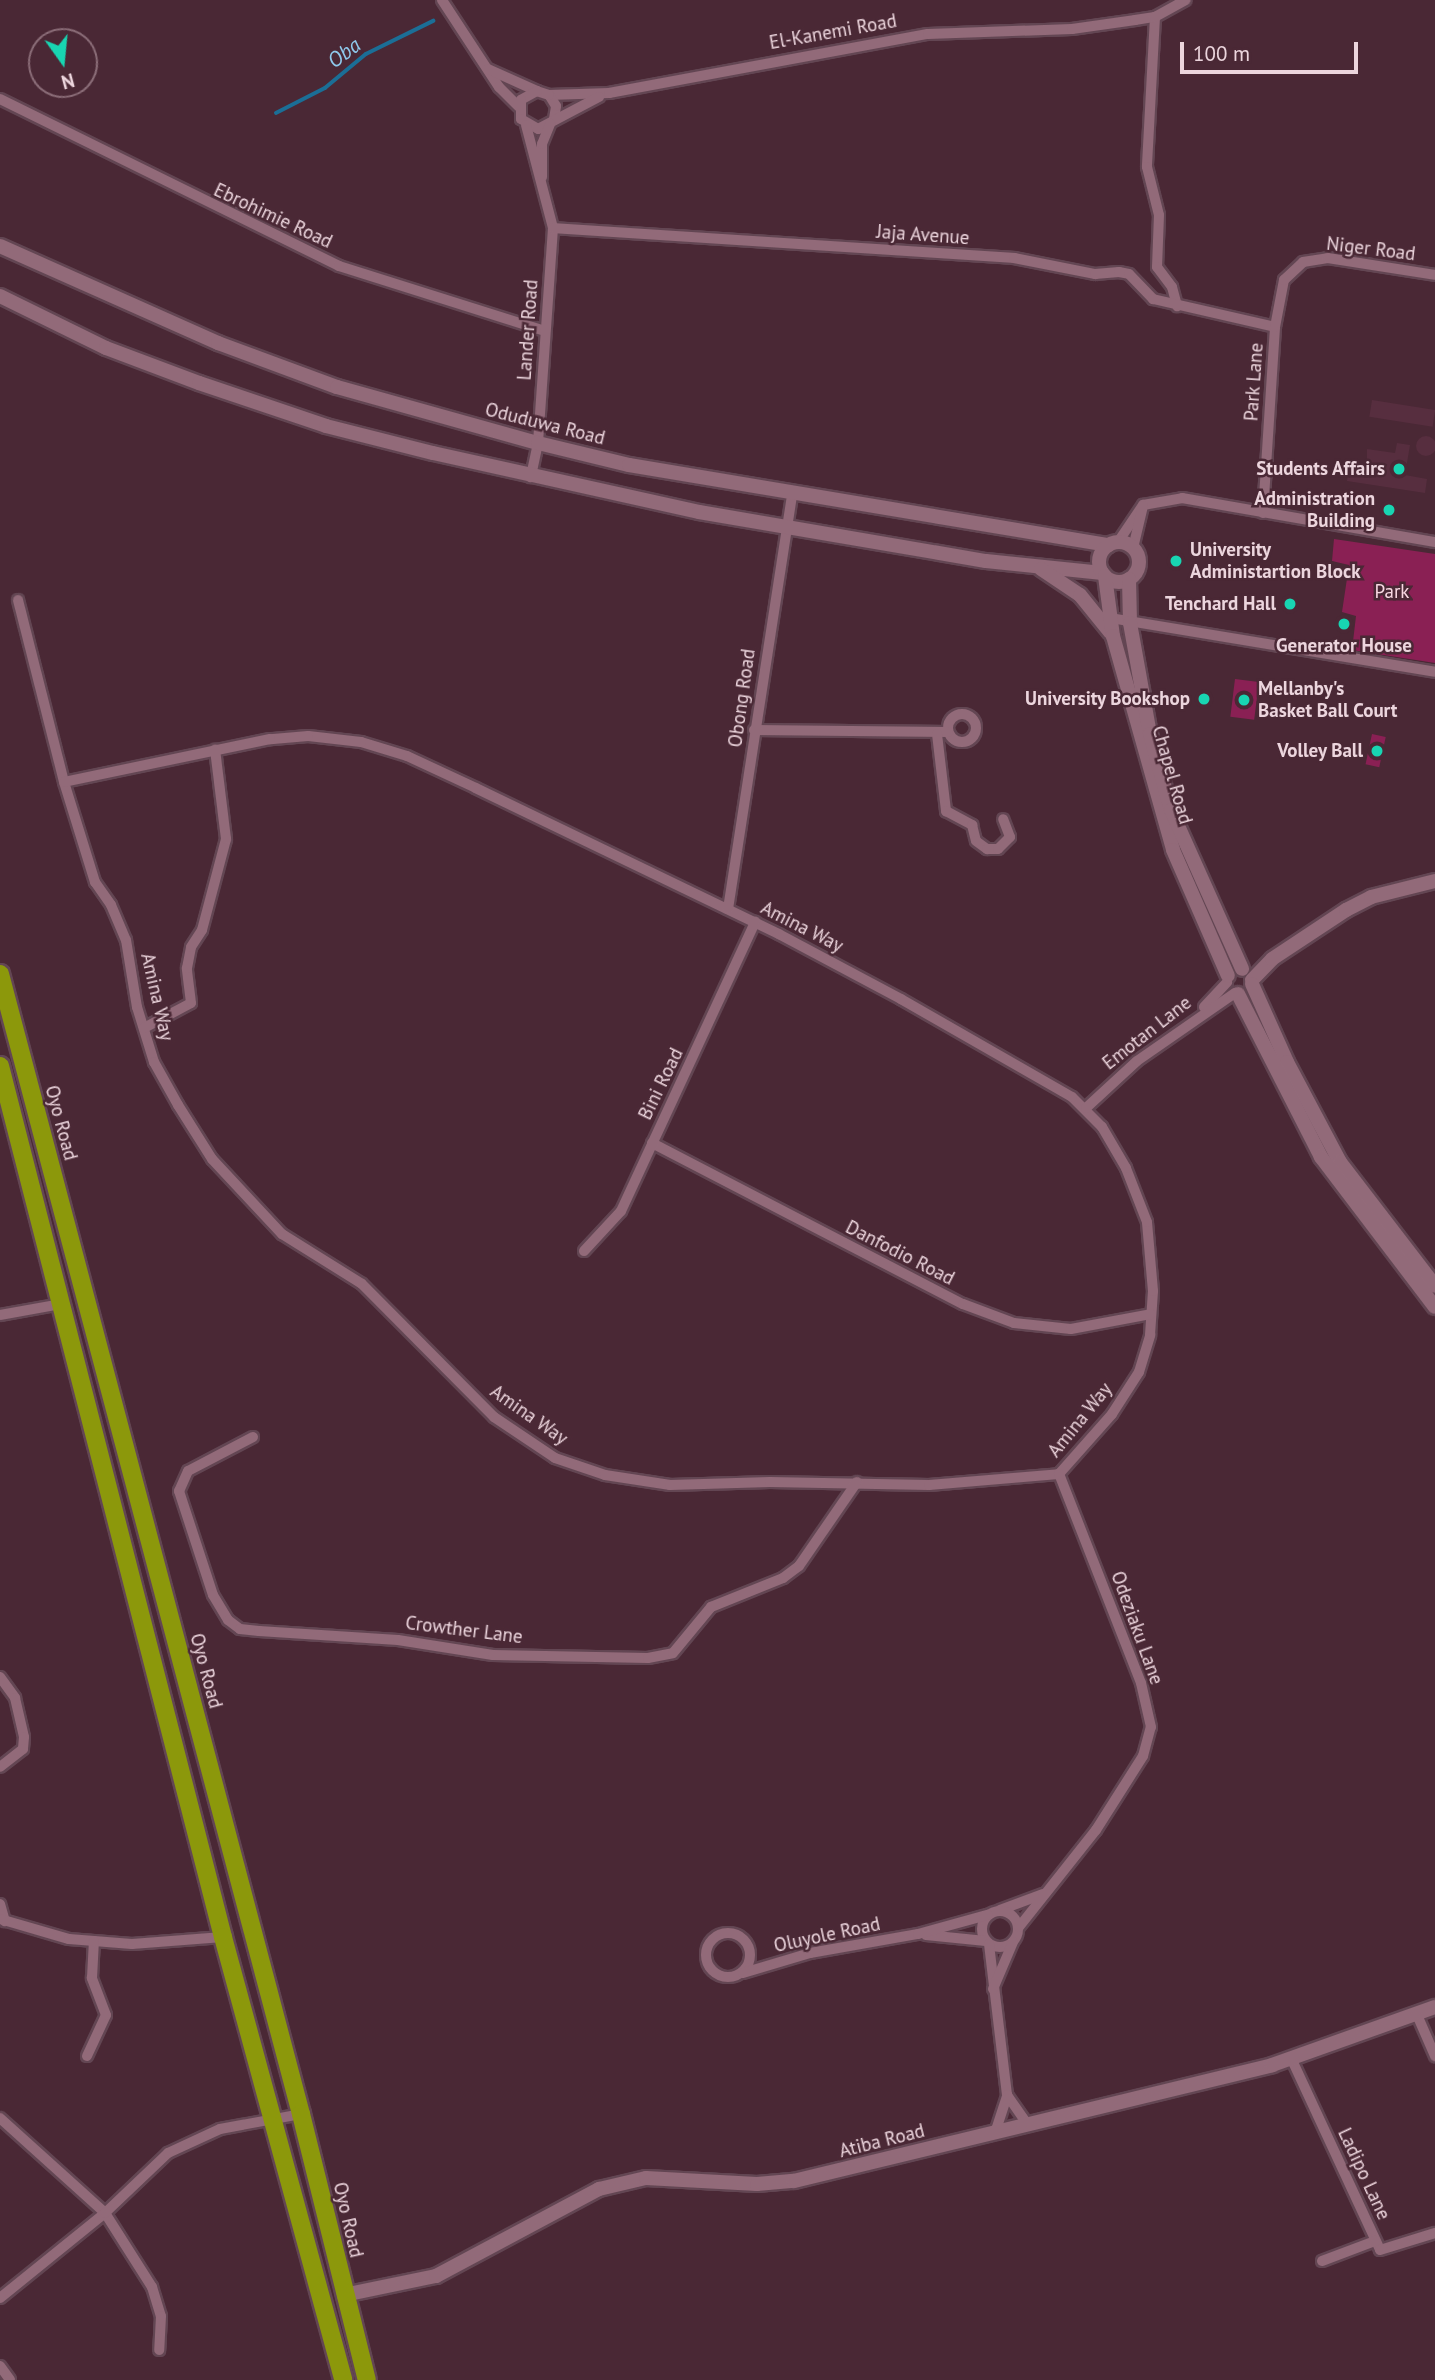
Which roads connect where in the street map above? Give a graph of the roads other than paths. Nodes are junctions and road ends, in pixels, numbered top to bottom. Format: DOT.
graph roads {
  1 [pos="442,0"];
  2 [pos="1186,0"];
  3 [pos="1155,17"];
  4 [pos="488,69"];
  5 [pos="537,91"];
  6 [pos="609,93"];
  7 [pos="549,95"];
  8 [pos="0,99"];
  9 [pos="519,107"];
  10 [pos="552,122"];
  11 [pos="526,125"];
  12 [pos="542,185"];
  13 [pos="553,228"];
  14 [pos="0,246"];
  15 [pos="1303,262"];
  16 [pos="1435,275"];
  17 [pos="0,296"];
  18 [pos="1177,306"];
  19 [pos="1275,327"];
  20 [pos="545,331"];
  21 [pos="538,443"];
  22 [pos="531,477"];
  23 [pos="793,491"];
  24 [pos="1143,505"];
  25 [pos="1263,513"];
  26 [pos="785,525"];
  27 [pos="1435,541"];
  28 [pos="1113,544"];
  29 [pos="1133,548"];
  30 [pos="1037,566"];
  31 [pos="1104,575"];
  32 [pos="1129,579"];
  33 [pos="18,600"];
  34 [pos="1110,618"];
  35 [pos="1130,623"];
  36 [pos="1113,636"];
  37 [pos="1435,672"];
  38 [pos="754,730"];
  39 [pos="215,750"];
  40 [pos="64,782"];
  41 [pos="1003,819"];
  42 [pos="1435,881"];
  43 [pos="727,909"];
  44 [pos="755,922"];
  45 [pos="0,974"];
  46 [pos="1248,976"];
  47 [pos="1232,986"];
  48 [pos="144,1028"];
  49 [pos="0,1066"];
  50 [pos="1086,1108"];
  51 [pos="652,1143"];
  52 [pos="584,1251"];
  53 [pos="1435,1286"];
  54 [pos="61,1304"];
  55 [pos="1435,1307"];
  56 [pos="1151,1314"];
  57 [pos="0,1315"];
  58 [pos="253,1437"];
  59 [pos="1059,1474"];
  60 [pos="857,1482"];
  61 [pos="0,1677"];
  62 [pos="0,1767"];
  63 [pos="1044,1894"];
  64 [pos="0,1904"];
  65 [pos="1000,1910"];
  66 [pos="987,1915"];
  67 [pos="2,1920"];
  68 [pos="1018,1927"];
  69 [pos="918,1934"];
  70 [pos="223,1937"];
  71 [pos="93,1941"];
  72 [pos="1014,1941"];
  73 [pos="988,1942"];
  74 [pos="743,1973"];
  75 [pos="992,1993"];
  76 [pos="1435,2007"];
  77 [pos="1418,2017"];
  78 [pos="87,2056"];
  79 [pos="1435,2056"];
  80 [pos="1292,2060"];
  81 [pos="1007,2095"];
  82 [pos="301,2114"];
  83 [pos="0,2118"];
  84 [pos="276,2119"];
  85 [pos="1028,2124"];
  86 [pos="995,2133"];
  87 [pos="105,2214"];
  88 [pos="1435,2233"];
  89 [pos="1375,2241"];
  90 [pos="1322,2261"];
  91 [pos="344,2295"];
  92 [pos="0,2298"];
  93 [pos="159,2350"];
  94 [pos="0,2366"];
  95 [pos="10,2380"];
  96 [pos="343,2380"];
  97 [pos="367,2380"];
  1 -- 4 [label="street"];
  2 -- 3 [label="street, El-Kanemi Road"];
  3 -- 6 [label="street, El-Kanemi Road"];
  3 -- 18 [label="street"];
  4 -- 5 [label="street"];
  4 -- 9 [label="street"];
  5 -- 7 [label="street"];
  5 -- 9 [label="street"];
  6 -- 7 [label="street, El-Kanemi Road"];
  6 -- 10 [label="street, El-Kanemi Road"];
  7 -- 10 [label="street"];
  8 -- 20 [label="street, Ebrohimie Road"];
  9 -- 11 [label="street"];
  10 -- 11 [label="street"];
  10 -- 12 [label="street, Lander Road"];
  11 -- 12 [label="street, Lander Road"];
  12 -- 13 [label="street, Lander Road"];
  13 -- 18 [label="street, Jaja Avenue"];
  13 -- 20 [label="street, Lander Road"];
  14 -- 21 [label="street, Oduduwa Road"];
  15 -- 16 [label="street, Niger Road"];
  15 -- 19 [label="street, Park Lane"];
  17 -- 22 [label="street"];
  18 -- 19 [label="street, Jaja Avenue"];
  19 -- 25 [label="street, Park Lane"];
  20 -- 21 [label="street, Lander Road"];
  21 -- 22 [label="street, Lander Road"];
  21 -- 23 [label="street, Oduduwa Road"];
  22 -- 26 [label="street"];
  23 -- 26 [label="street, Obong Road"];
  23 -- 28 [label="street, Oduduwa Road"];
  24 -- 25 [label="street"];
  24 -- 28 [label="street"];
  24 -- 29 [label="street"];
  25 -- 27 [label="street"];
  26 -- 30 [label="street"];
  26 -- 38 [label="street, Obong Road"];
  28 -- 29 [label="street"];
  28 -- 31 [label="street"];
  29 -- 32 [label="street"];
  30 -- 31 [label="street"];
  30 -- 36 [label="street"];
  31 -- 32 [label="street"];
  31 -- 34 [label="street, Chapel Road"];
  32 -- 35 [label="street, Chapel Road"];
  33 -- 40 [label="street, Amina Way"];
  34 -- 35 [label="street"];
  34 -- 36 [label="street, Chapel Road"];
  35 -- 37 [label="street"];
  35 -- 46 [label="street, Chapel Road"];
  36 -- 47 [label="street, Chapel Road"];
  38 -- 41 [label="street"];
  38 -- 43 [label="street, Obong Road"];
  39 -- 40 [label="street, Amina Way"];
  39 -- 43 [label="street, Amina Way"];
  39 -- 48 [label="street"];
  40 -- 48 [label="street, Amina Way"];
  42 -- 46 [label="street"];
  43 -- 44 [label="street, Amina Way"];
  44 -- 50 [label="street, Amina Way"];
  44 -- 51 [label="street, Bini Road"];
  45 -- 82 [label="highway, Oyo Road"];
  46 -- 47 [label="street"];
  46 -- 47 [label="street"];
  46 -- 53 [label="street, Chapel Road"];
  47 -- 50 [label="street, Emotan Lane"];
  47 -- 55 [label="street, Chapel Road"];
  48 -- 60 [label="street, Amina Way"];
  49 -- 54 [label="highway"];
  50 -- 56 [label="street, Amina Way"];
  51 -- 52 [label="street, Bini Road"];
  51 -- 56 [label="street, Danfodio Road"];
  54 -- 57 [label="street"];
  54 -- 70 [label="highway"];
  56 -- 59 [label="street, Amina Way"];
  58 -- 60 [label="street, Crowther Lane"];
  59 -- 60 [label="street, Amina Way"];
  59 -- 63 [label="street, Odeziaku Lane"];
  61 -- 62 [label="street"];
  63 -- 65 [label="street"];
  63 -- 68 [label="street, Odeziaku Lane"];
  64 -- 67 [label="street"];
  65 -- 66 [label="street"];
  65 -- 68 [label="street"];
  66 -- 69 [label="street, Oluyole Road"];
  66 -- 73 [label="street"];
  67 -- 71 [label="street"];
  68 -- 72 [label="street"];
  69 -- 73 [label="street, Oluyole Road"];
  69 -- 74 [label="street, Oluyole Road"];
  70 -- 71 [label="street"];
  70 -- 84 [label="highway"];
  71 -- 78 [label="street"];
  72 -- 73 [label="street"];
  72 -- 75 [label="street"];
  73 -- 75 [label="street"];
  74 -- 74 [label="street"];
  75 -- 81 [label="street"];
  76 -- 77 [label="street, Atiba Road"];
  77 -- 79 [label="street"];
  77 -- 80 [label="street, Atiba Road"];
  80 -- 85 [label="street, Atiba Road"];
  80 -- 89 [label="street, Ladipo Lane"];
  81 -- 85 [label="street"];
  81 -- 86 [label="street"];
  82 -- 84 [label="street"];
  82 -- 91 [label="highway, Oyo Road"];
  83 -- 87 [label="street"];
  84 -- 87 [label="street"];
  84 -- 96 [label="highway"];
  85 -- 86 [label="street, Atiba Road"];
  86 -- 91 [label="street, Atiba Road"];
  87 -- 92 [label="street"];
  87 -- 93 [label="street"];
  88 -- 89 [label="street, Ladipo Lane"];
  89 -- 90 [label="street"];
  91 -- 97 [label="highway, Oyo Road"];
  94 -- 95 [label="street"];
}
